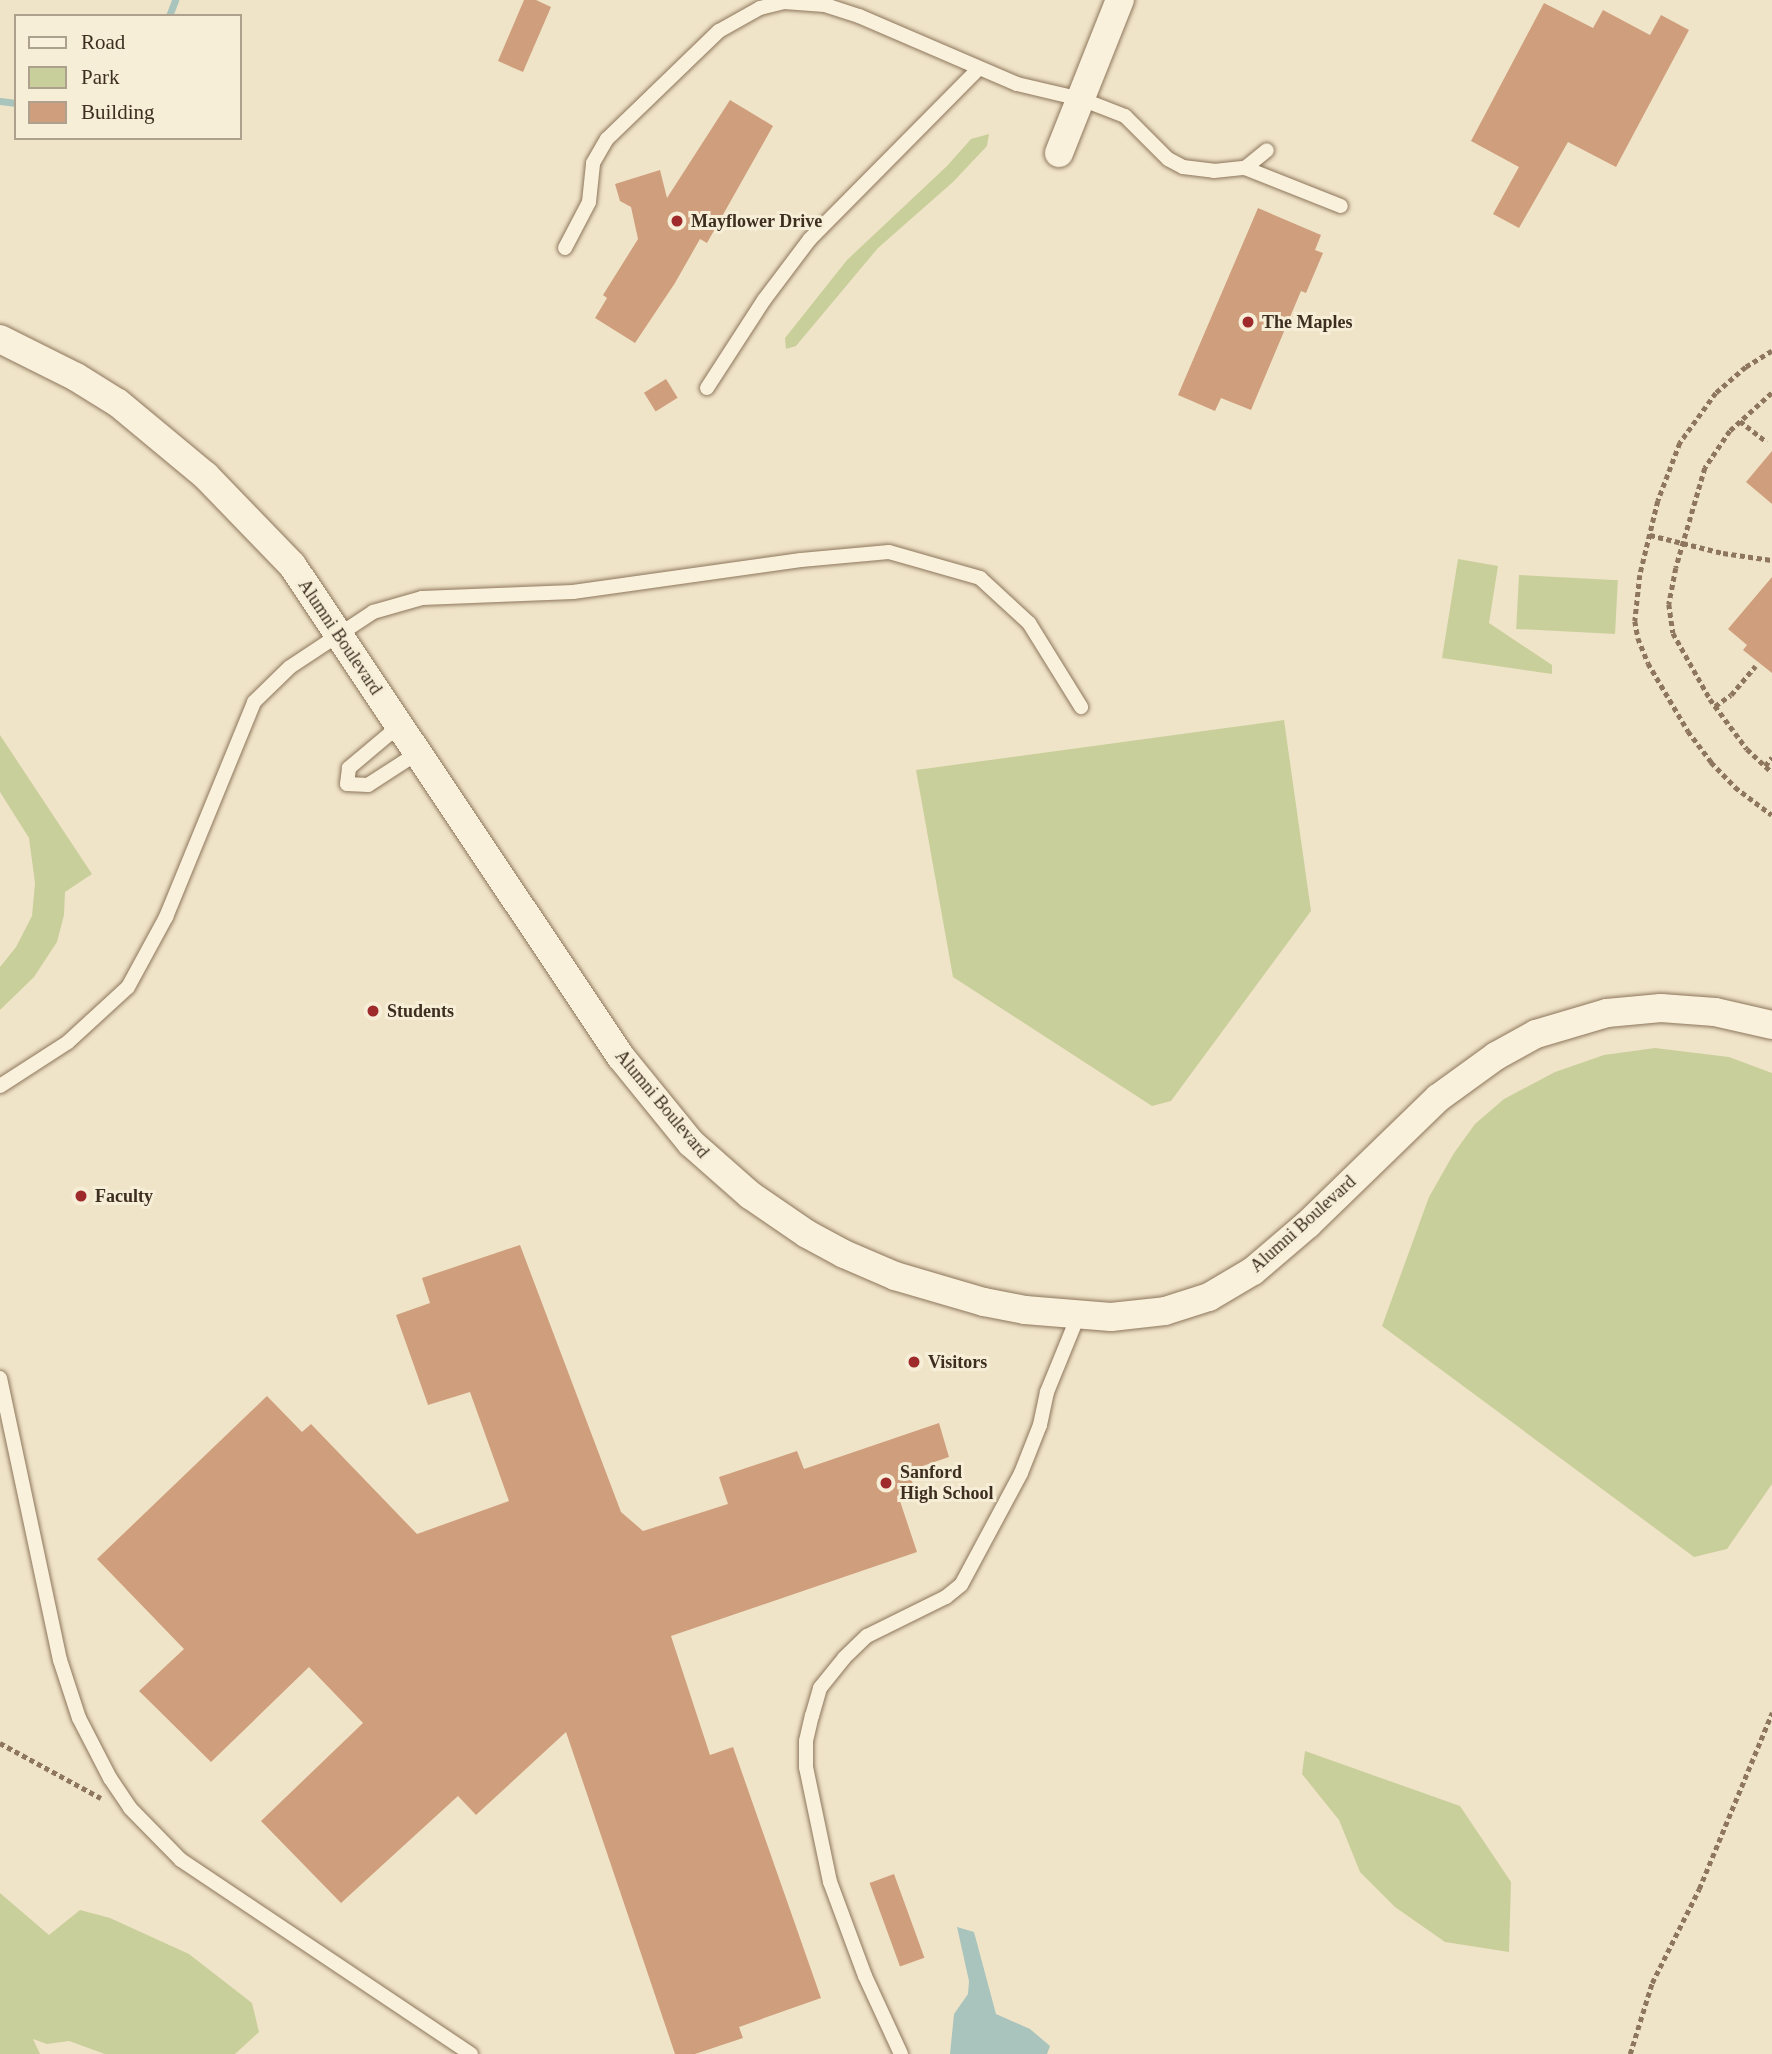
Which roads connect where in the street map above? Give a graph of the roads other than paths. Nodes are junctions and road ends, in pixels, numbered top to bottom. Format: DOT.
graph roads {
  1 [pos="1120,0"];
  2 [pos="977,69"];
  3 [pos="1081,99"];
  4 [pos="1267,150"];
  5 [pos="1059,153"];
  6 [pos="1245,168"];
  7 [pos="1341,206"];
  8 [pos="565,248"];
  9 [pos="0,339"];
  10 [pos="707,388"];
  11 [pos="337,634"];
  12 [pos="1081,707"];
  13 [pos="400,725"];
  14 [pos="419,752"];
  15 [pos="1772,1025"];
  16 [pos="0,1086"];
  17 [pos="1078,1316"];
  18 [pos="0,1378"];
  19 [pos="471,2054"];
  20 [pos="901,2054"];
  1 -- 3 [label="street"];
  2 -- 3 [label="lane"];
  2 -- 8 [label="lane"];
  2 -- 10 [label="lane"];
  3 -- 5 [label="street"];
  3 -- 6 [label="lane"];
  4 -- 6 [label="lane"];
  6 -- 7 [label="lane"];
  9 -- 11 [label="street, Alumni Boulevard"];
  11 -- 12 [label="lane"];
  11 -- 13 [label="street, Alumni Boulevard"];
  11 -- 16 [label="lane"];
  13 -- 14 [label="street, Alumni Boulevard"];
  13 -- 14 [label="lane"];
  14 -- 17 [label="street, Alumni Boulevard"];
  15 -- 17 [label="street, Alumni Boulevard"];
  17 -- 20 [label="lane"];
  18 -- 19 [label="lane"];
}
